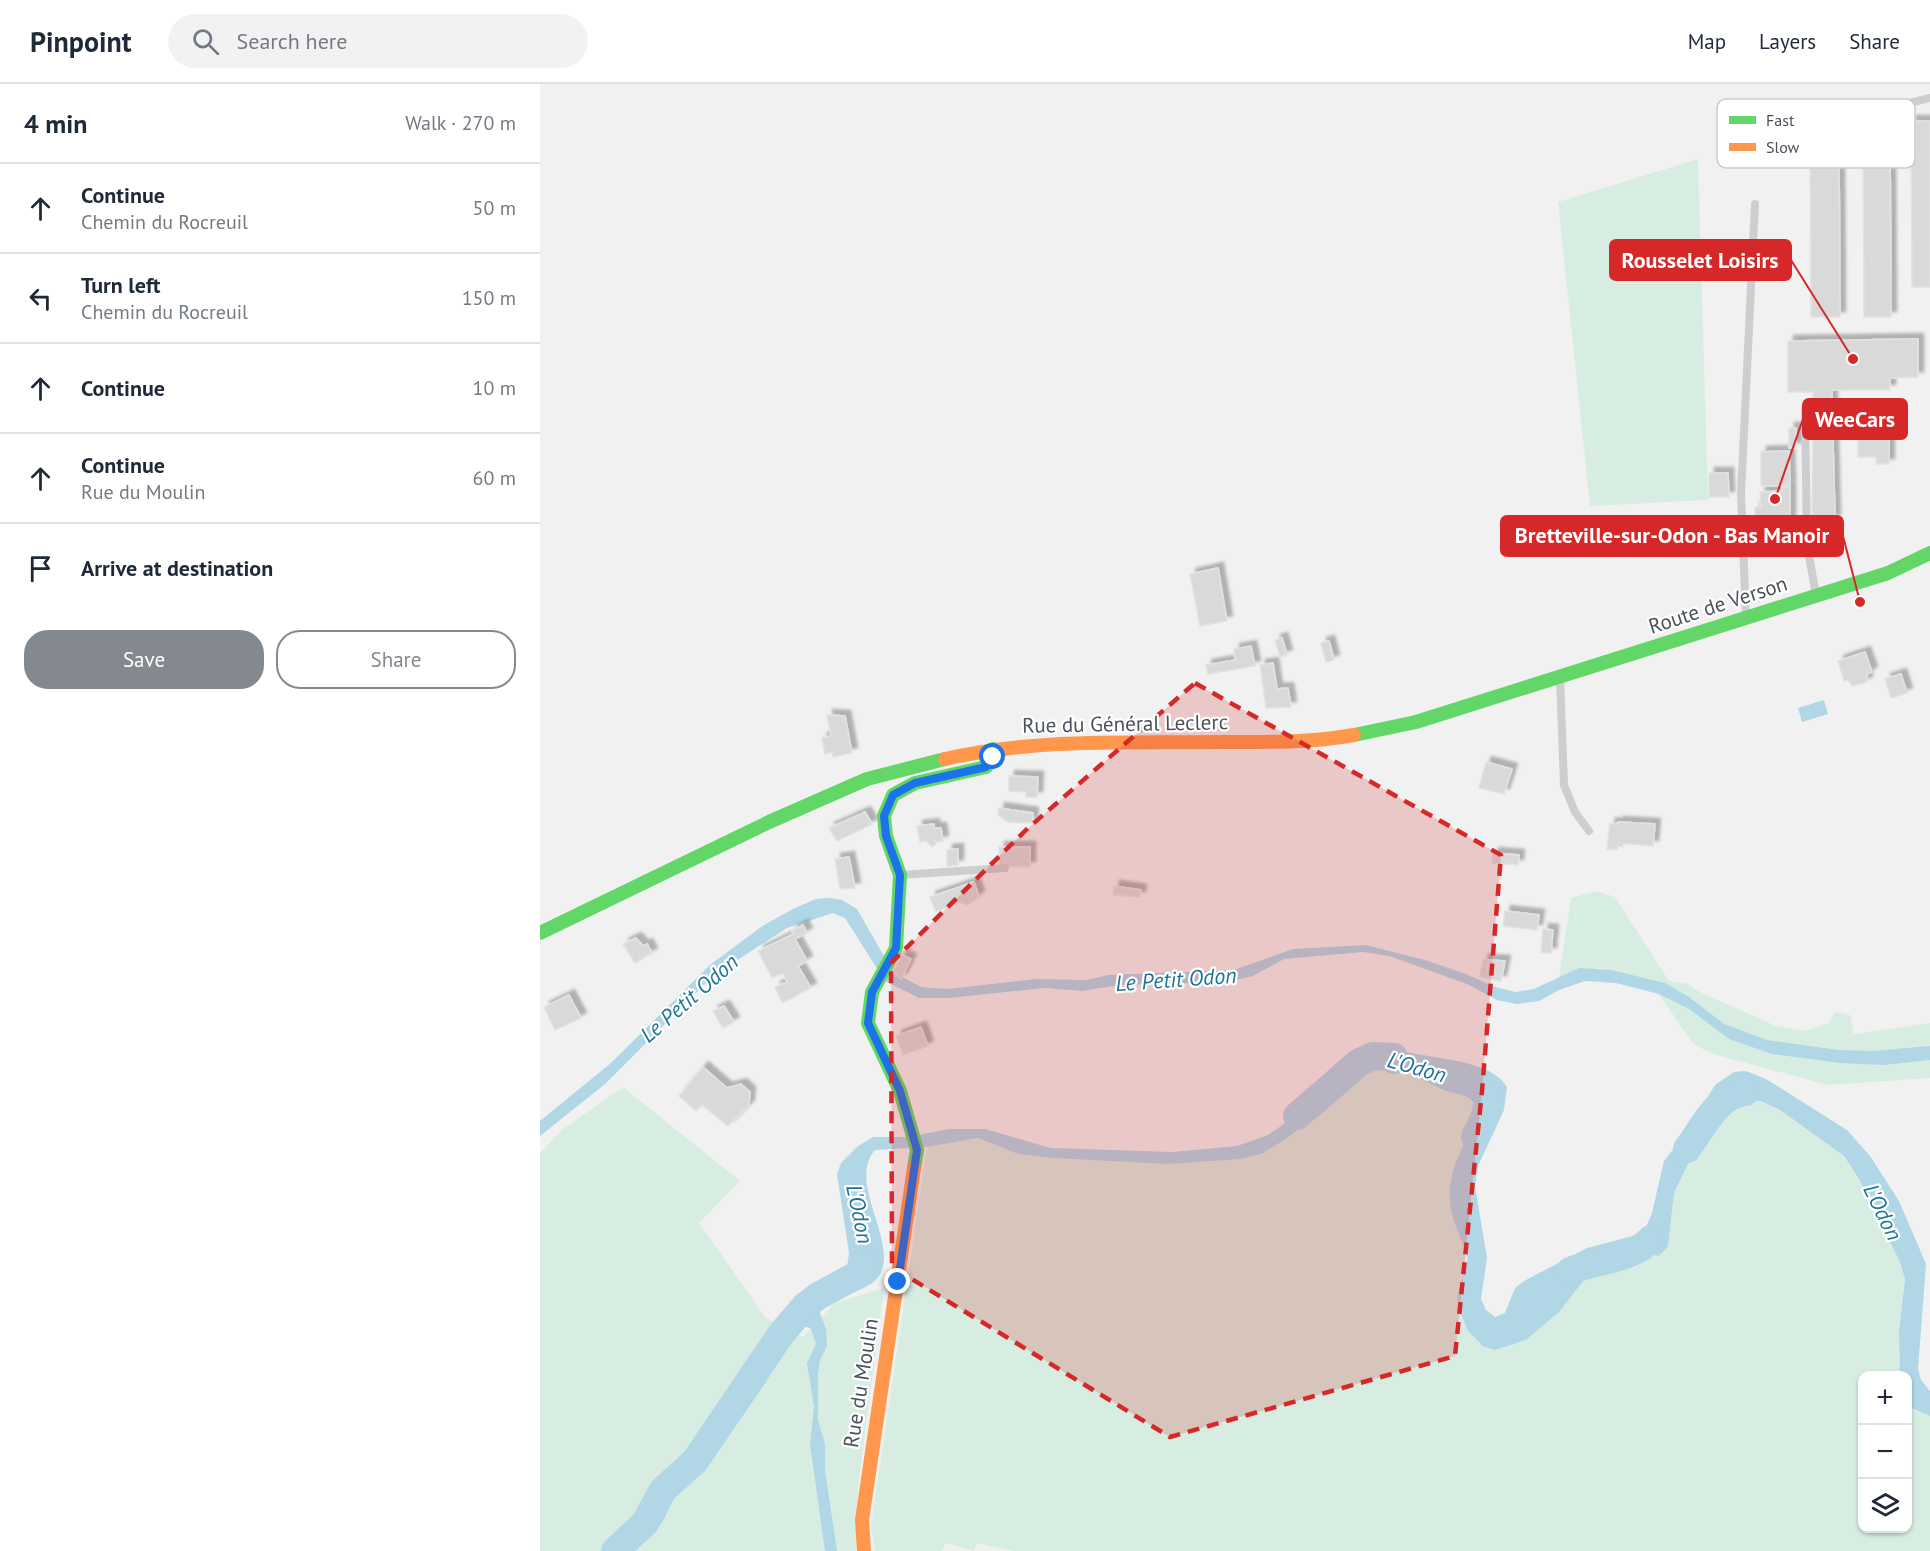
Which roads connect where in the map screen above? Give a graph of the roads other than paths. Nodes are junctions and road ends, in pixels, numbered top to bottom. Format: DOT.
graph roads {
  1 [pos="1930,98"];
  2 [pos="1915,102"];
  3 [pos="1755,204"];
  4 [pos="1805,409"];
  5 [pos="1930,553"];
  6 [pos="1930,568"];
  7 [pos="1888,573"];
  8 [pos="1816,596"];
  9 [pos="1746,618"];
  10 [pos="1560,677"];
  11 [pos="992,745"];
  12 [pos="1589,831"];
  13 [pos="1005,868"];
  14 [pos="900,875"];
  15 [pos="540,933"];
  16 [pos="864,1551"];
  1 -- 2 [label="lane"];
  3 -- 9 [label="lane"];
  4 -- 8 [label="lane"];
  5 -- 7 [label="main road, Route de Verson"];
  6 -- 7 [label="main road, Route de Verson"];
  7 -- 8 [label="main road, Route de Verson"];
  8 -- 9 [label="main road, Route de Verson"];
  9 -- 10 [label="main road, Route de Verson"];
  10 -- 11 [label="main road, Rue du Général Leclerc"];
  10 -- 12 [label="lane"];
  11 -- 14 [label="main road"];
  11 -- 15 [label="main road, Rue du Général Leclerc"];
  13 -- 14 [label="lane"];
  14 -- 16 [label="main road, Rue du Moulin"];
}
